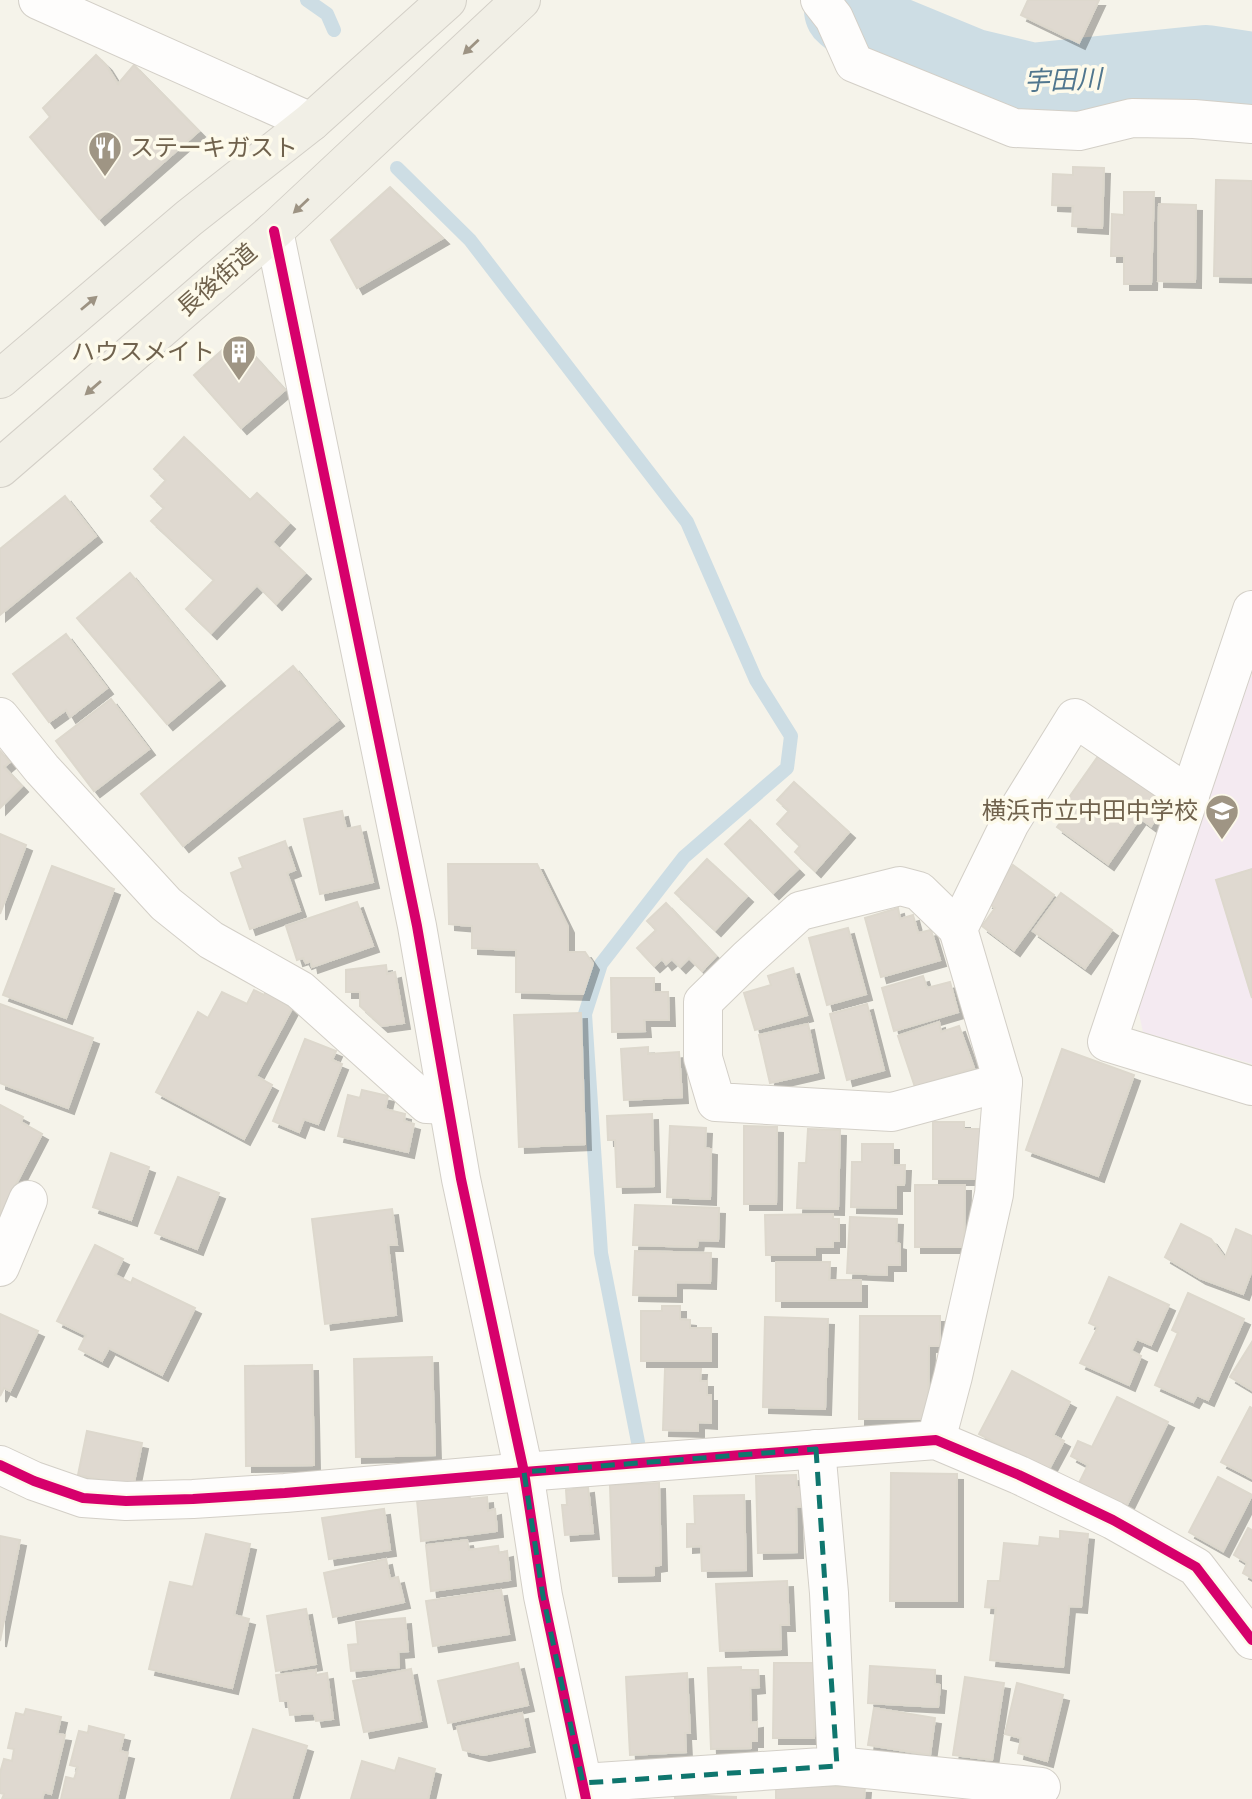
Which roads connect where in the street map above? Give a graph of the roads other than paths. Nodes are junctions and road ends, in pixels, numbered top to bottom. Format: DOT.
graph roads {
  1 [pos="38,0"];
  2 [pos="447,0"];
  3 [pos="521,0"];
  4 [pos="820,0"];
  5 [pos="311,122"];
  6 [pos="1252,124"];
  7 [pos="274,231"];
  8 [pos="0,379"];
  9 [pos="0,468"];
  10 [pos="1252,610"];
  11 [pos="0,717"];
  12 [pos="1190,796"];
  13 [pos="958,929"];
  14 [pos="1003,1083"];
  15 [pos="1252,1086"];
  16 [pos="447,1105"];
  17 [pos="28,1200"];
  18 [pos="0,1267"];
  19 [pos="936,1440"];
  20 [pos="816,1449"];
  21 [pos="0,1465"];
  22 [pos="524,1472"];
  23 [pos="1252,1640"];
  24 [pos="837,1766"];
  25 [pos="1041,1787"];
  26 [pos="584,1791"];
  1 -- 5 [label="street"];
  2 -- 5 [label="main road"];
  3 -- 7 [label="main road, 長後街道, one-way"];
  4 -- 6 [label="street"];
  8 -- 5 [label="main road, one-way"];
  7 -- 9 [label="main road, 長後街道, one-way"];
  7 -- 16 [label="street"];
  10 -- 12 [label="street"];
  11 -- 16 [label="street"];
  12 -- 13 [label="street"];
  12 -- 15 [label="street"];
  13 -- 14 [label="street"];
  13 -- 14 [label="street"];
  14 -- 19 [label="street"];
  16 -- 22 [label="street"];
  17 -- 18 [label="street"];
  19 -- 20 [label="street"];
  19 -- 23 [label="street"];
  20 -- 22 [label="street"];
  20 -- 24 [label="street"];
  21 -- 22 [label="street"];
  22 -- 26 [label="street"];
  24 -- 25 [label="street"];
  24 -- 26 [label="street"];
}
